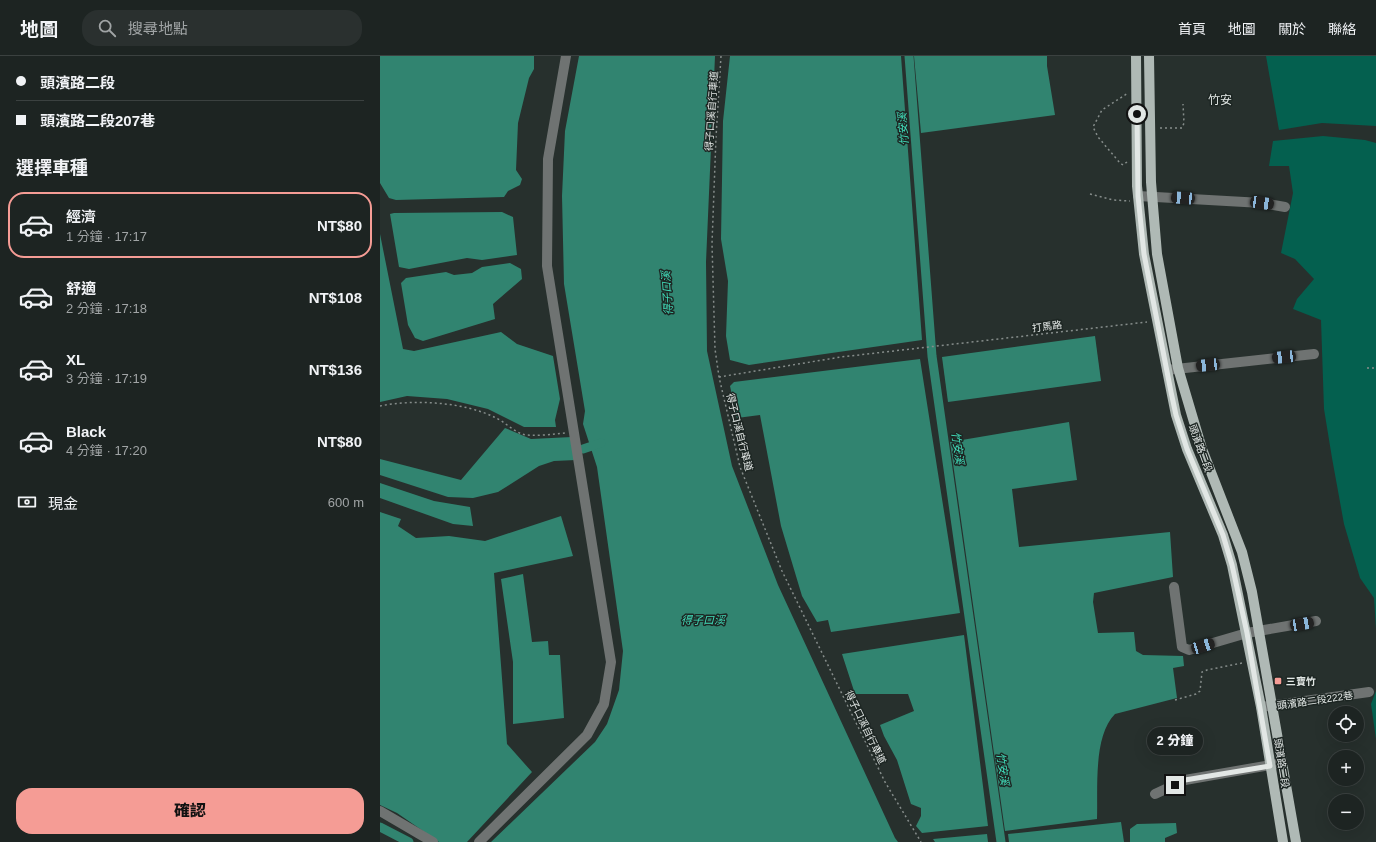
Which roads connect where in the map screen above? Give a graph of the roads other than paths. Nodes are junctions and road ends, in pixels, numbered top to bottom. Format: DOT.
graph roads {
  1 [pos="566,56"];
  2 [pos="1136,56"];
  3 [pos="1149,56"];
  4 [pos="1152,196"];
  5 [pos="1138,199"];
  6 [pos="1285,206"];
  7 [pos="1314,354"];
  8 [pos="1178,368"];
  9 [pos="1167,370"];
  10 [pos="1174,588"];
  11 [pos="1316,621"];
  12 [pos="1258,632"];
  13 [pos="1247,633"];
  14 [pos="1369,692"];
  15 [pos="1272,706"];
  16 [pos="1261,707"];
  17 [pos="1282,764"];
  18 [pos="1270,766"];
  19 [pos="1155,794"];
  20 [pos="380,811"];
  21 [pos="433,842"];
  22 [pos="479,842"];
  23 [pos="1283,842"];
  24 [pos="1296,842"];
  1 -- 22 [label="lane"];
  2 -- 5 [label="main road, 頭濱路二段"];
  3 -- 4 [label="main road, 頭濱路二段"];
  4 -- 5 [label="lane"];
  4 -- 6 [label="lane"];
  4 -- 8 [label="main road, 頭濱路二段"];
  5 -- 9 [label="main road, 頭濱路二段"];
  7 -- 8 [label="lane"];
  8 -- 9 [label="lane"];
  8 -- 12 [label="main road, 頭濱路二段"];
  9 -- 13 [label="main road, 頭濱路二段"];
  10 -- 13 [label="lane"];
  11 -- 12 [label="lane"];
  12 -- 13 [label="lane"];
  12 -- 15 [label="main road, 頭濱路二段"];
  13 -- 16 [label="main road, 頭濱路二段"];
  14 -- 15 [label="lane, 頭濱路二段222巷"];
  15 -- 16 [label="lane, 頭濱路二段222巷"];
  15 -- 17 [label="main road, 頭濱路二段"];
  16 -- 18 [label="main road, 頭濱路二段"];
  17 -- 18 [label="lane"];
  17 -- 24 [label="main road, 頭濱路二段"];
  18 -- 19 [label="lane"];
  18 -- 23 [label="main road, 頭濱路二段"];
  20 -- 21 [label="lane"];
}
